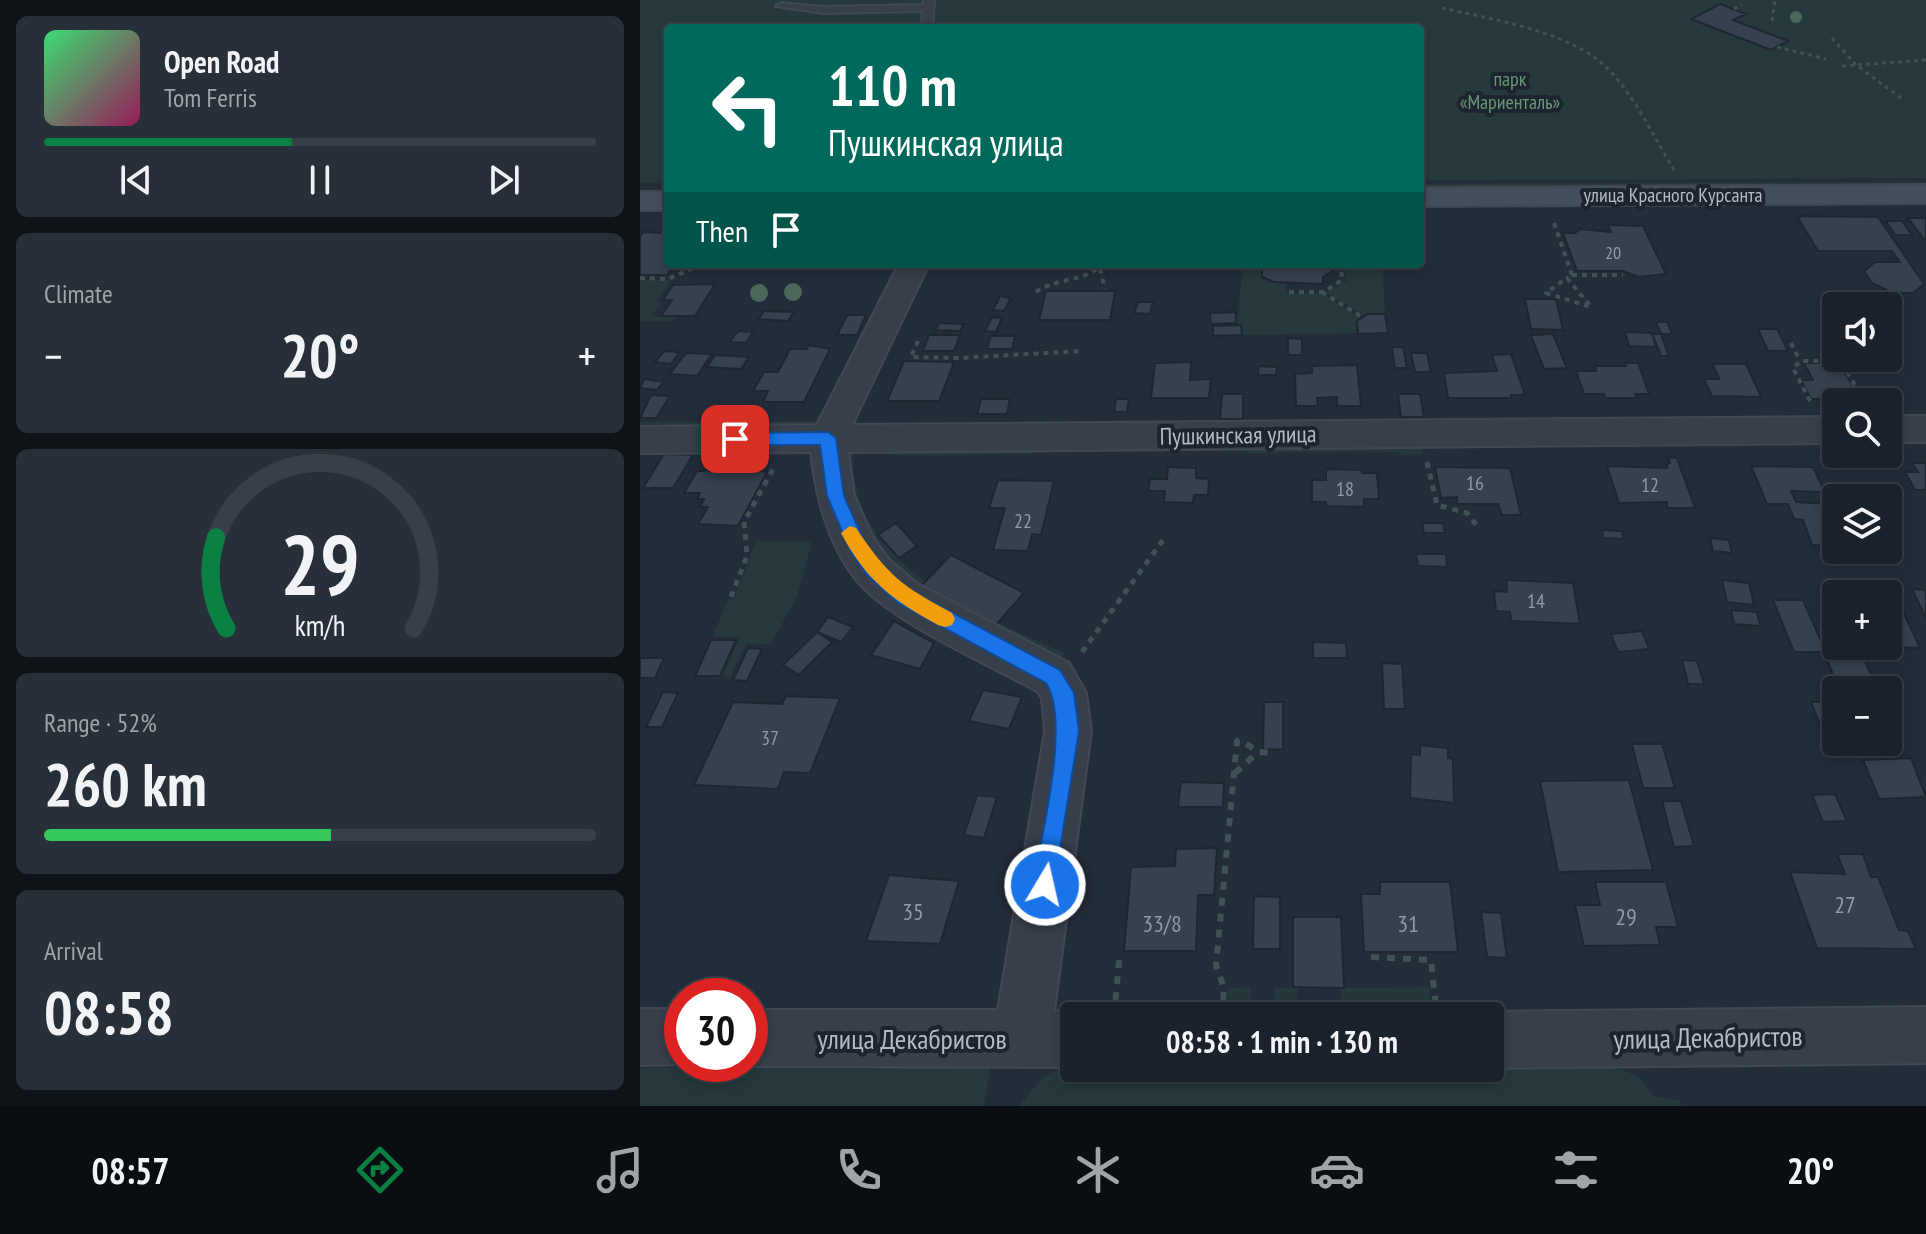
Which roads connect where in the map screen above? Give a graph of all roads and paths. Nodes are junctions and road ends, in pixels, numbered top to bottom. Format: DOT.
graph roads {
  1 [pos="1775,0"];
  2 [pos="928,4"];
  3 [pos="1742,4"];
  4 [pos="781,6"];
  5 [pos="1442,8"];
  6 [pos="1734,9"];
  7 [pos="1772,21"];
  8 [pos="927,24"];
  9 [pos="1832,38"];
  10 [pos="1777,47"];
  11 [pos="1826,59"];
  12 [pos="1926,60"];
  13 [pos="1856,65"];
  14 [pos="1842,66"];
  15 [pos="1901,98"];
  16 [pos="1681,181"];
  17 [pos="1926,194"];
  18 [pos="1424,197"];
  19 [pos="640,201"];
  20 [pos="664,201"];
  21 [pos="1554,222"];
  22 [pos="693,268"];
  23 [pos="912,268"];
  24 [pos="1098,268"];
  25 [pos="1101,268"];
  26 [pos="1341,268"];
  27 [pos="1623,275"];
  28 [pos="1569,277"];
  29 [pos="640,278"];
  30 [pos="1105,289"];
  31 [pos="1036,292"];
  32 [pos="1289,292"];
  33 [pos="1322,292"];
  34 [pos="1362,317"];
  35 [pos="918,341"];
  36 [pos="1798,343"];
  37 [pos="1081,351"];
  38 [pos="1800,361"];
  39 [pos="1856,388"];
  40 [pos="1822,406"];
  41 [pos="1822,410"];
  42 [pos="1902,421"];
  43 [pos="1926,429"];
  44 [pos="828,438"];
  45 [pos="640,440"];
  46 [pos="1426,454"];
  47 [pos="776,466"];
  48 [pos="1477,526"];
  49 [pos="1166,536"];
  50 [pos="731,597"];
  51 [pos="1059,685"];
  52 [pos="1258,752"];
  53 [pos="1274,753"];
  54 [pos="1234,774"];
  55 [pos="1120,952"];
  56 [pos="1371,957"];
  57 [pos="1115,1002"];
  58 [pos="1223,1002"];
  59 [pos="1436,1002"];
  60 [pos="1926,1035"];
  61 [pos="640,1037"];
  62 [pos="664,1037"];
  63 [pos="768,1038"];
  64 [pos="1048,1039"];
  65 [pos="1504,1040"];
  1 -- 7 [label="path"];
  2 -- 4 [label="lane"];
  2 -- 8 [label="lane"];
  3 -- 6 [label="path"];
  5 -- 16 [label="path"];
  9 -- 13 [label="path"];
  10 -- 11 [label="path"];
  12 -- 13 [label="path"];
  13 -- 14 [label="path"];
  13 -- 15 [label="path"];
  17 -- 18 [label="street, улица Красного Курсанта"];
  19 -- 20 [label="street"];
  21 -- 28 [label="path"];
  22 -- 29 [label="path"];
  23 -- 44 [label="street"];
  24 -- 31 [label="path"];
  25 -- 30 [label="path"];
  26 -- 33 [label="path"];
  27 -- 28 [label="path"];
  28 -- 28 [label="path"];
  32 -- 33 [label="path"];
  33 -- 34 [label="path"];
  35 -- 37 [label="path"];
  36 -- 38 [label="path"];
  38 -- 39 [label="path"];
  38 -- 40 [label="path"];
  41 -- 44 [label="street, Пушкинская улица"];
  42 -- 43 [label="street"];
  44 -- 45 [label="street, Пушкинская улица"];
  44 -- 51 [label="street"];
  46 -- 48 [label="path"];
  47 -- 50 [label="path"];
  49 -- 51 [label="path"];
  51 -- 64 [label="street"];
  52 -- 53 [label="path"];
  52 -- 54 [label="path"];
  52 -- 54 [label="path"];
  54 -- 58 [label="path"];
  55 -- 57 [label="path"];
  56 -- 59 [label="path"];
  60 -- 65 [label="street, улица Декабристов"];
  61 -- 62 [label="street"];
  63 -- 64 [label="street, улица Декабристов"];
}
